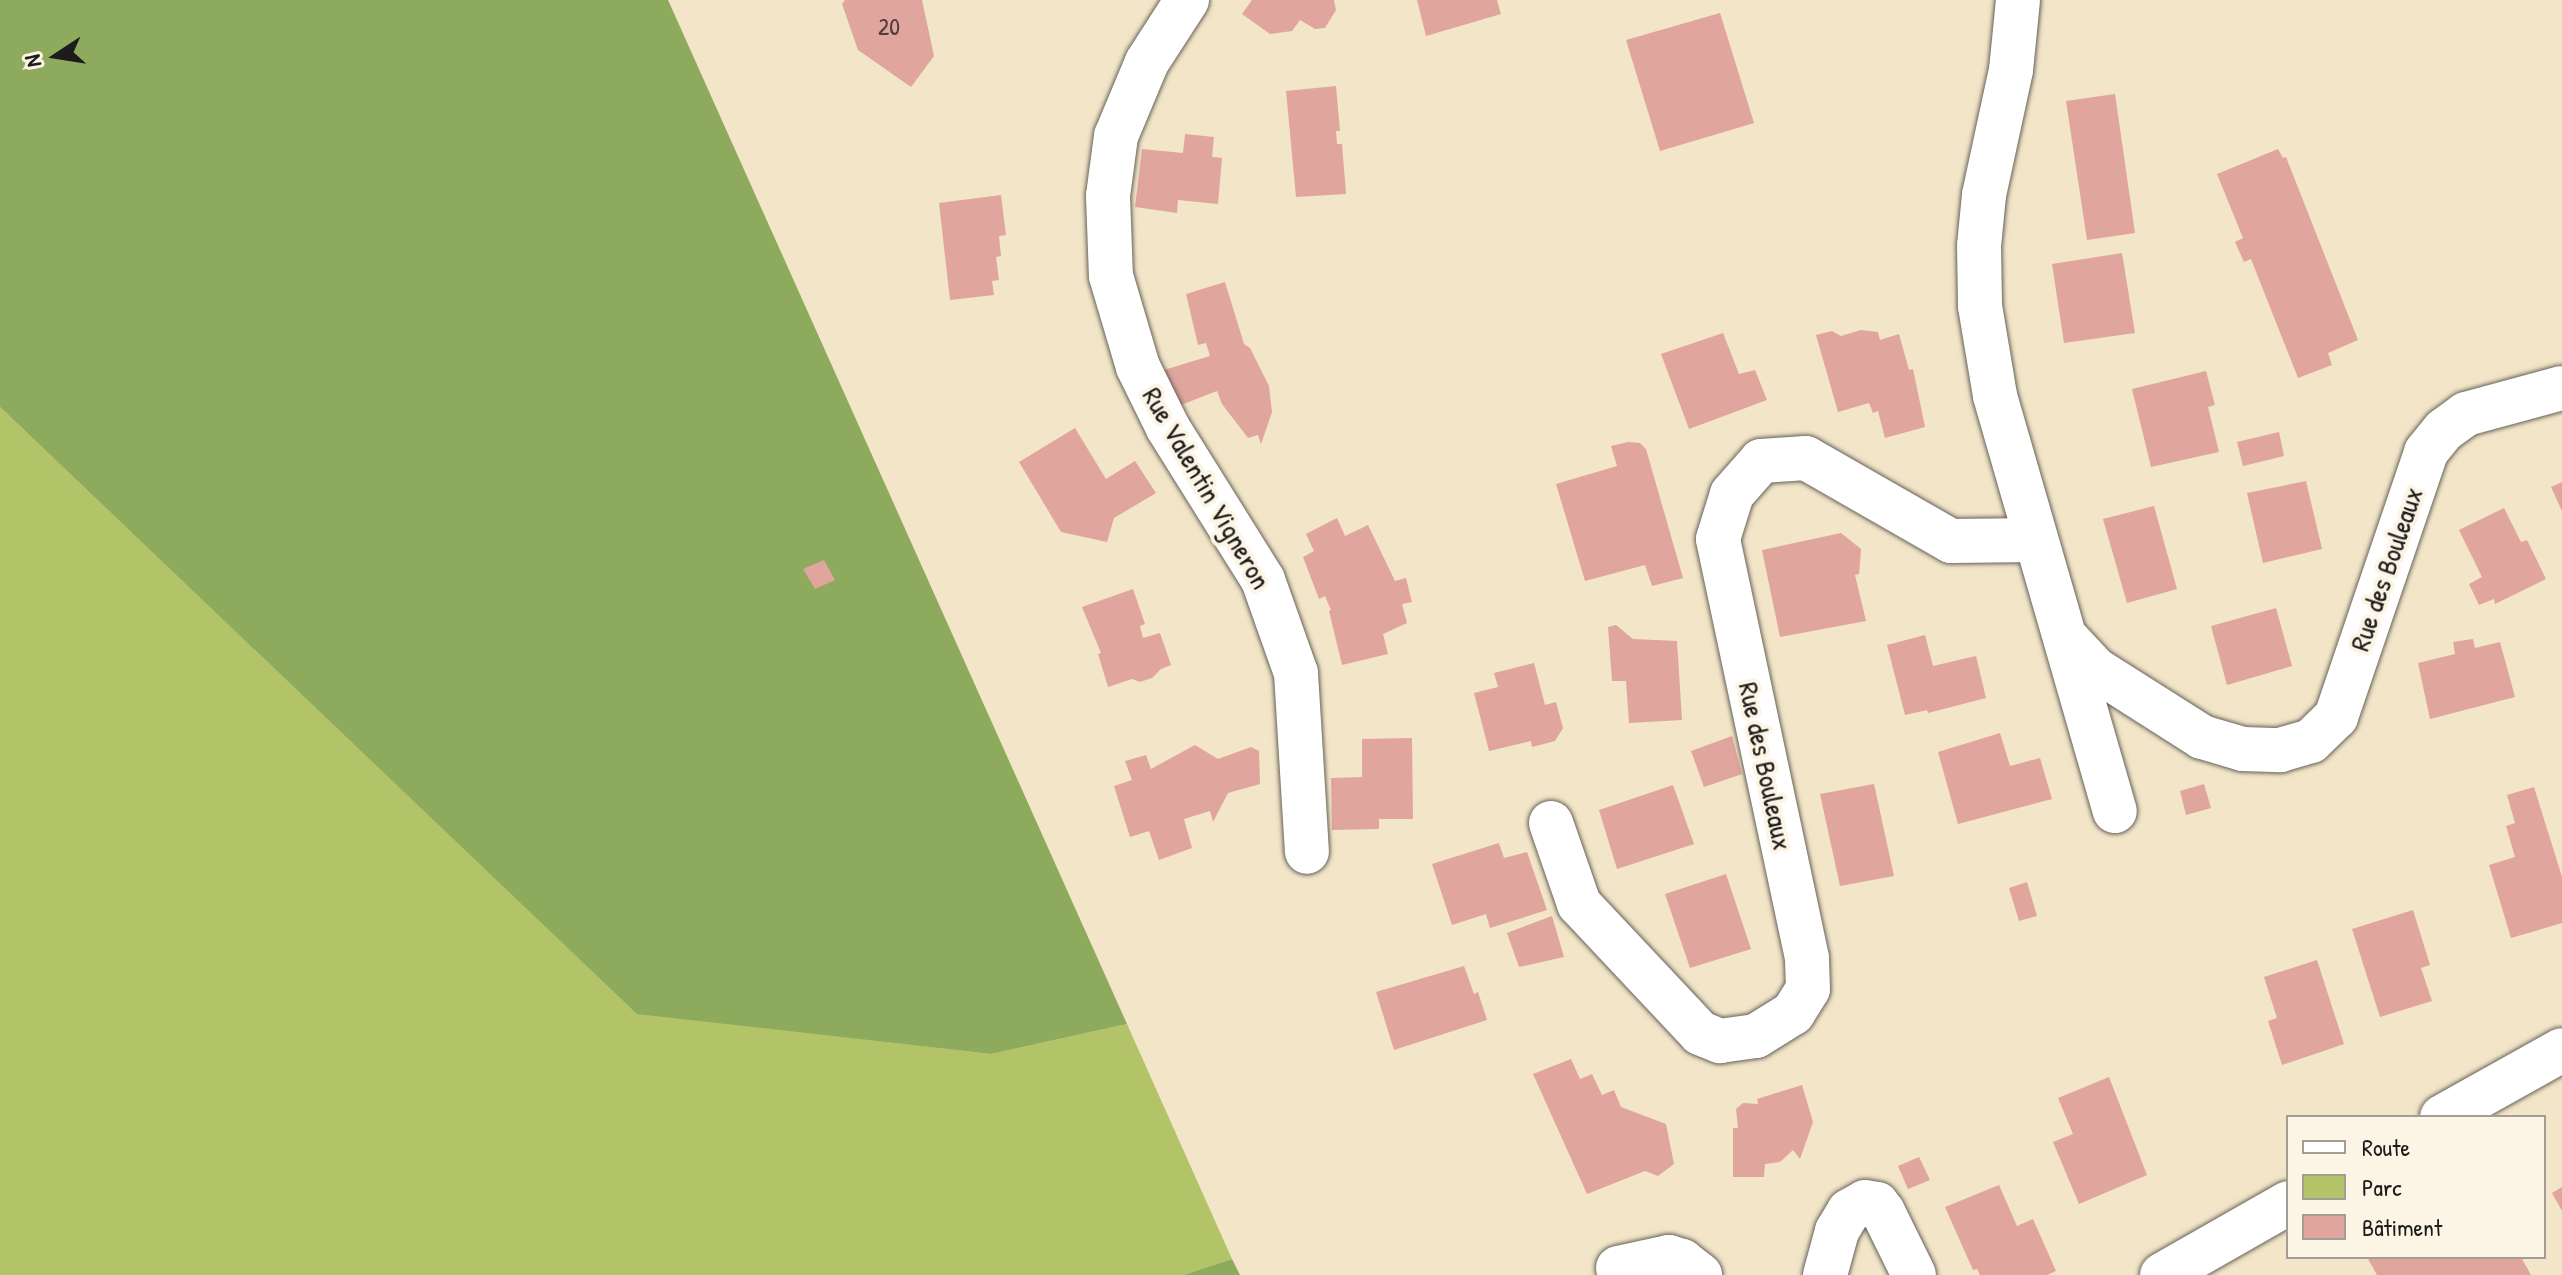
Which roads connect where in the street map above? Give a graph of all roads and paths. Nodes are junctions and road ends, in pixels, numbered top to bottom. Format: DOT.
graph roads {
  1 [pos="1187,0"];
  2 [pos="2018,0"];
  3 [pos="2562,388"];
  4 [pos="2036,540"];
  5 [pos="2067,639"];
  6 [pos="2115,811"];
  7 [pos="1551,823"];
  8 [pos="1307,852"];
  9 [pos="2562,1050"];
  10 [pos="2446,1115"];
  11 [pos="2286,1204"];
  12 [pos="1618,1268"];
  13 [pos="1700,1275"];
  14 [pos="1825,1275"];
  15 [pos="1914,1275"];
  16 [pos="2162,1275"];
  1 -- 8 [label="street, Rue Valentin Vigneron"];
  2 -- 4 [label="street, Rue des Bouleaux"];
  3 -- 5 [label="street, Rue des Bouleaux"];
  4 -- 5 [label="street, Rue des Bouleaux"];
  4 -- 7 [label="street, Rue des Bouleaux"];
  5 -- 6 [label="street, Rue des Bouleaux"];
  9 -- 10 [label="street"];
  11 -- 16 [label="street"];
  12 -- 13 [label="street"];
  14 -- 15 [label="street"];
}
